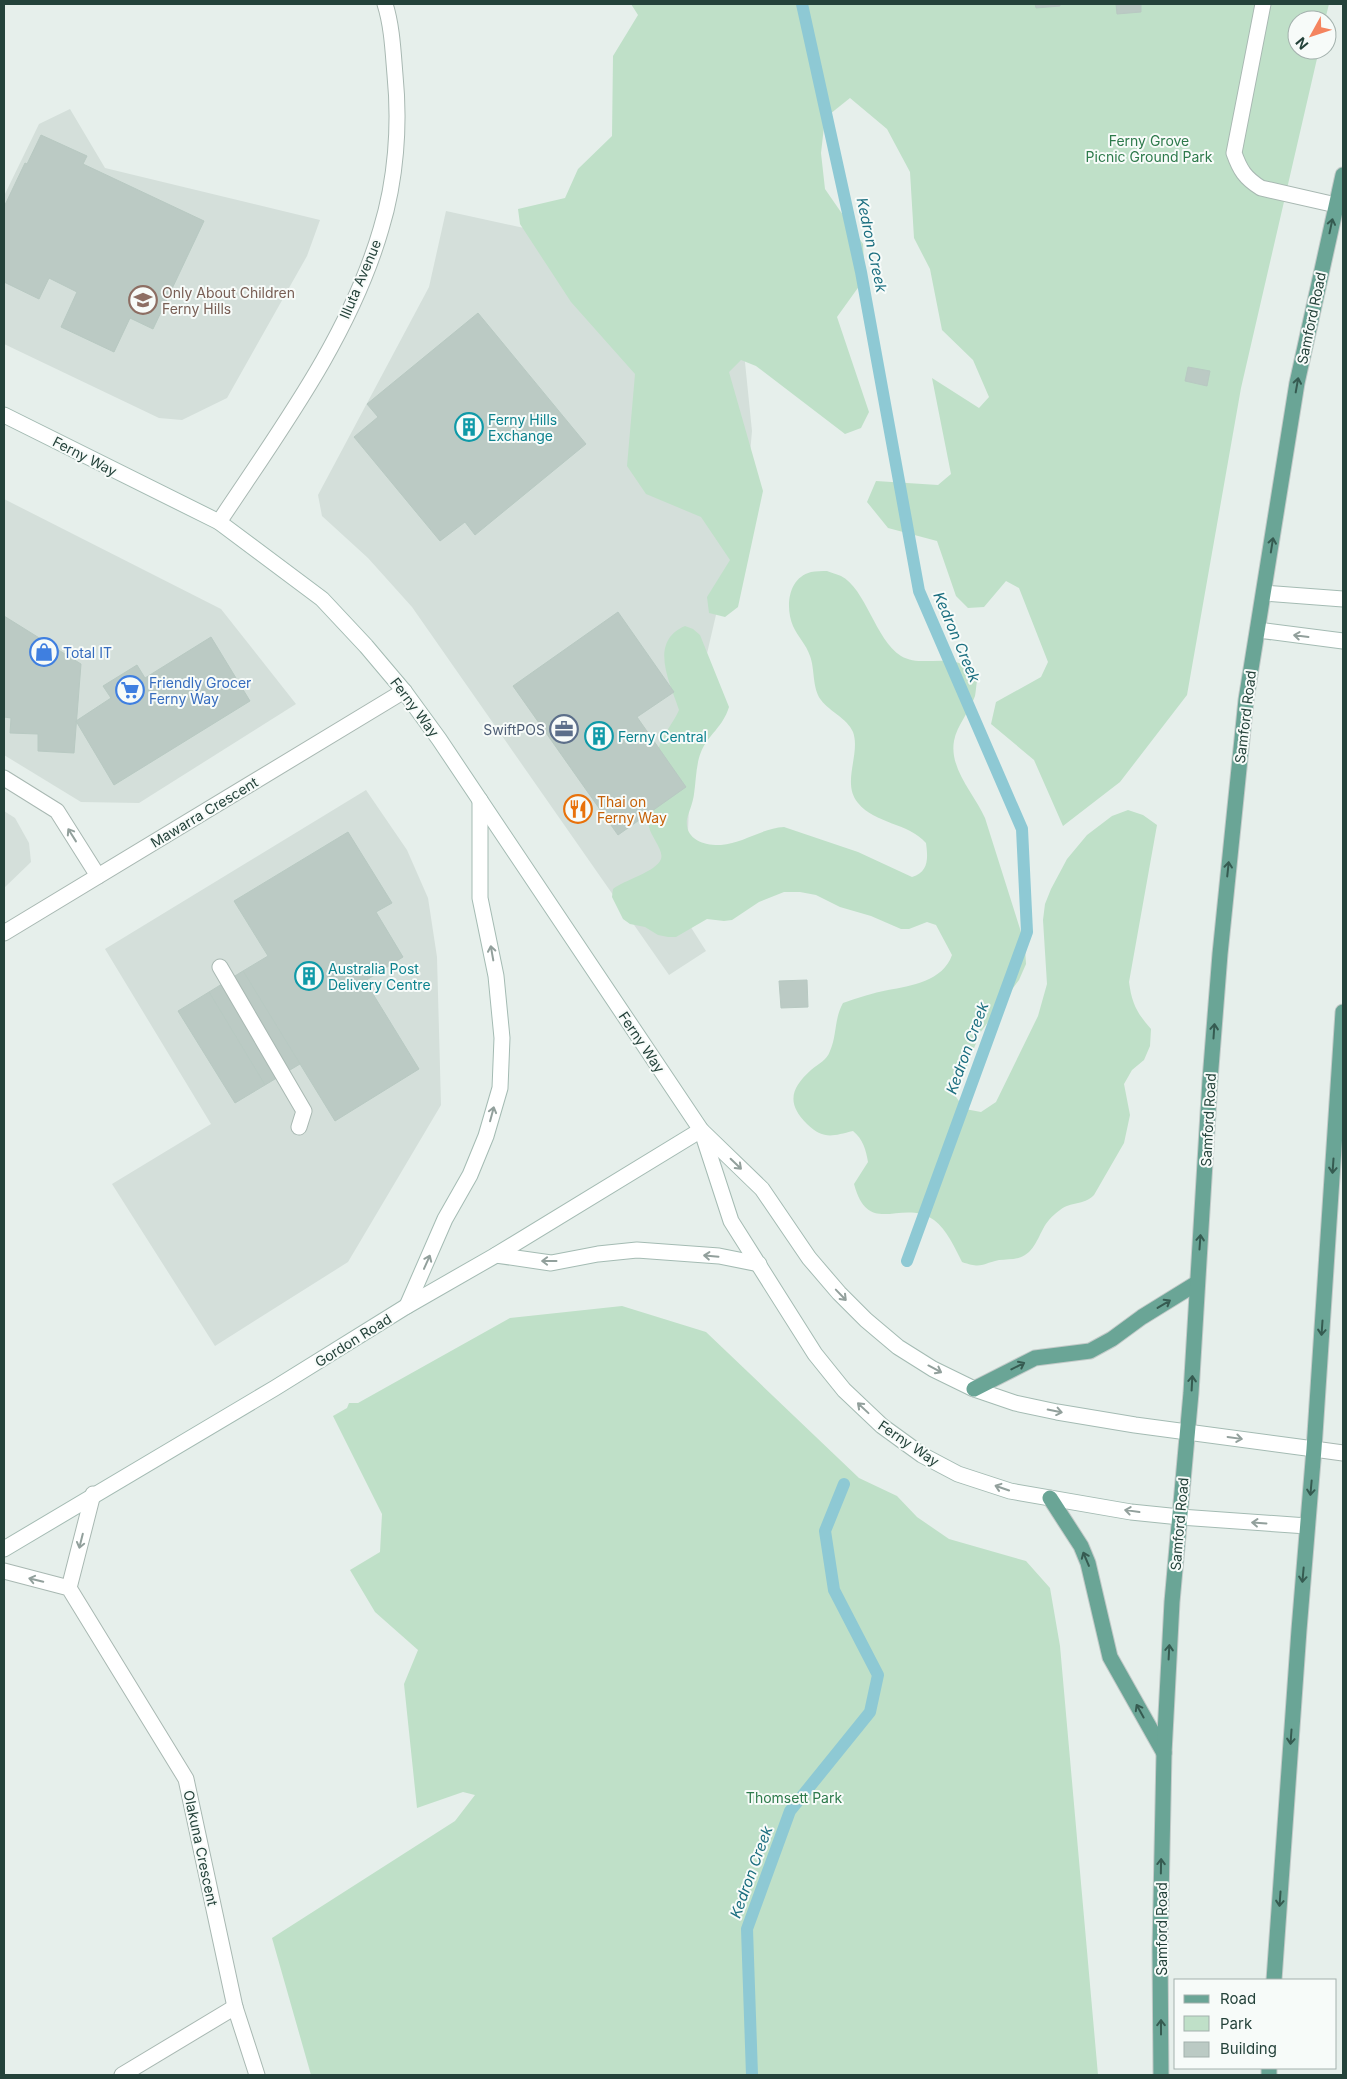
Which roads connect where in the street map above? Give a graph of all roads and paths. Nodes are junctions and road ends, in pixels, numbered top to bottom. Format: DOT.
graph roads {
  1 [pos="385,4"];
  2 [pos="1262,4"];
  3 [pos="1343,175"];
  4 [pos="1336,205"];
  5 [pos="4,415"];
  6 [pos="219,522"];
  7 [pos="1264,593"];
  8 [pos="1343,599"];
  9 [pos="1258,630"];
  10 [pos="1343,641"];
  11 [pos="404,691"];
  12 [pos="4,778"];
  13 [pos="480,800"];
  14 [pos="98,876"];
  15 [pos="4,933"];
  16 [pos="220,967"];
  17 [pos="1343,1012"];
  18 [pos="299,1127"];
  19 [pos="701,1130"];
  20 [pos="496,1255"];
  21 [pos="758,1264"];
  22 [pos="1197,1283"];
  23 [pos="407,1306"];
  24 [pos="974,1389"];
  25 [pos="1187,1431"];
  26 [pos="1314,1449"];
  27 [pos="1343,1453"];
  28 [pos="93,1494"];
  29 [pos="1050,1498"];
  30 [pos="1180,1517"];
  31 [pos="1307,1526"];
  32 [pos="4,1549"];
  33 [pos="4,1571"];
  34 [pos="69,1588"];
  35 [pos="1164,1753"];
  36 [pos="1274,1979"];
  37 [pos="235,2006"];
  38 [pos="122,2075"];
  39 [pos="257,2075"];
  40 [pos="1161,2075"];
  1 -- 6 [label="street, Illuta Avenue"];
  2 -- 4 [label="street"];
  3 -- 4 [label="main road, Samford Road"];
  7 -- 4 [label="main road, Samford Road, one-way"];
  5 -- 6 [label="street, Ferny Way"];
  6 -- 11 [label="street, Ferny Way"];
  7 -- 8 [label="street"];
  7 -- 9 [label="main road, Samford Road"];
  10 -- 9 [label="street, one-way"];
  22 -- 9 [label="main road, Samford Road, one-way"];
  11 -- 13 [label="street, Ferny Way"];
  11 -- 14 [label="street, Mawarra Crescent"];
  14 -- 12 [label="street, one-way"];
  13 -- 19 [label="street, Ferny Way"];
  23 -- 13 [label="street, one-way"];
  14 -- 15 [label="street, Mawarra Crescent"];
  16 -- 18 [label="street"];
  17 -- 26 [label="main road, one-way"];
  19 -- 20 [label="street, Gordon Road"];
  19 -- 21 [label="street, Ferny Way"];
  19 -- 24 [label="street, Ferny Way, one-way"];
  21 -- 20 [label="street, one-way"];
  20 -- 23 [label="street, Gordon Road"];
  29 -- 21 [label="street, Ferny Way, one-way"];
  24 -- 22 [label="main road, one-way"];
  25 -- 22 [label="main road, Samford Road, one-way"];
  23 -- 28 [label="street, Gordon Road"];
  24 -- 25 [label="street, Ferny Way, one-way"];
  25 -- 26 [label="street, Ferny Way, one-way"];
  25 -- 30 [label="main road, Samford Road"];
  26 -- 27 [label="street, Ferny Way"];
  26 -- 31 [label="main road, one-way"];
  28 -- 32 [label="street, Gordon Road"];
  28 -- 34 [label="street, one-way"];
  30 -- 29 [label="street, Ferny Way, one-way"];
  35 -- 29 [label="main road, one-way"];
  31 -- 30 [label="street, Ferny Way, one-way"];
  35 -- 30 [label="main road, Samford Road, one-way"];
  31 -- 36 [label="main road, one-way"];
  34 -- 33 [label="street, one-way"];
  34 -- 37 [label="street, Olakuna Crescent"];
  40 -- 35 [label="main road, Samford Road, one-way"];
  37 -- 38 [label="street"];
  37 -- 39 [label="street, Olakuna Crescent"];
}
